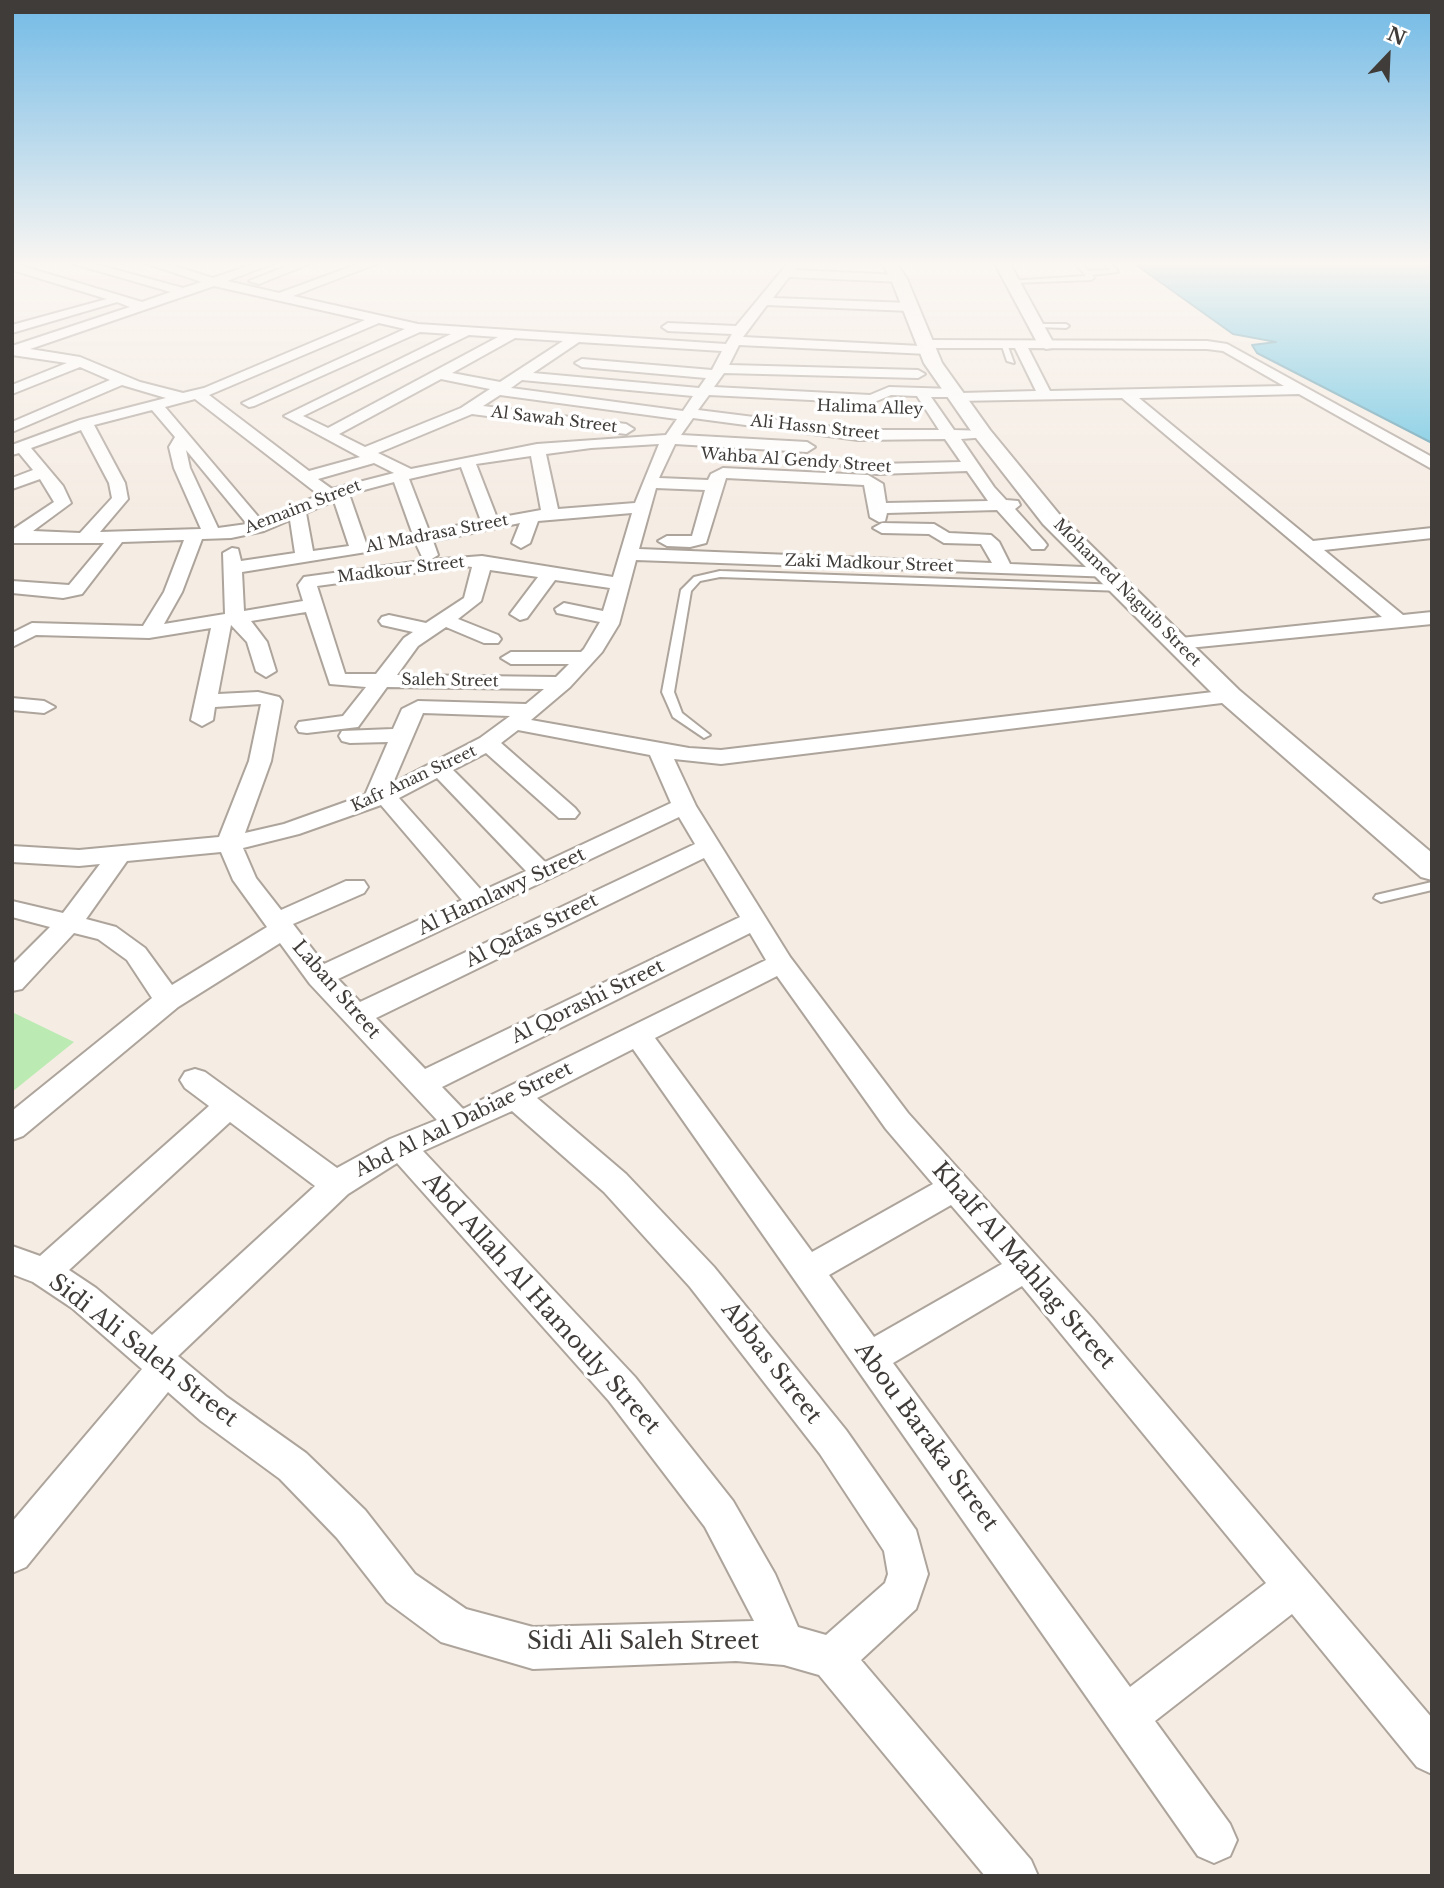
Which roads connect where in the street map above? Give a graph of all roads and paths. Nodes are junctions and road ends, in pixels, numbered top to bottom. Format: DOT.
graph roads {
  1 [pos="303,350"];
  2 [pos="368,350"];
  3 [pos="429,350"];
  4 [pos="483,350"];
  5 [pos="558,350"];
  6 [pos="661,350"];
  7 [pos="681,350"];
  8 [pos="703,350"];
  9 [pos="730,350"];
  10 [pos="763,350"];
  11 [pos="929,350"];
  12 [pos="1006,350"];
  13 [pos="1022,350"];
  14 [pos="1234,350"];
  15 [pos="12,351"];
  16 [pos="778,359"];
  17 [pos="543,360"];
  18 [pos="1011,361"];
  19 [pos="81,362"];
  20 [pos="721,365"];
  21 [pos="648,369"];
  22 [pos="439,374"];
  23 [pos="12,376"];
  24 [pos="519,376"];
  25 [pos="121,380"];
  26 [pos="36,381"];
  27 [pos="950,388"];
  28 [pos="499,389"];
  29 [pos="12,390"];
  30 [pos="1303,390"];
  31 [pos="783,392"];
  32 [pos="921,392"];
  33 [pos="1125,393"];
  34 [pos="1045,395"];
  35 [pos="192,397"];
  36 [pos="249,403"];
  37 [pos="156,405"];
  38 [pos="468,409"];
  39 [pos="908,410"];
  40 [pos="688,414"];
  41 [pos="937,415"];
  42 [pos="868,418"];
  43 [pos="85,423"];
  44 [pos="978,427"];
  45 [pos="12,428"];
  46 [pos="820,430"];
  47 [pos="326,435"];
  48 [pos="950,435"];
  49 [pos="875,436"];
  50 [pos="182,438"];
  51 [pos="624,440"];
  52 [pos="665,447"];
  53 [pos="15,448"];
  54 [pos="537,449"];
  55 [pos="961,451"];
  56 [pos="802,454"];
  57 [pos="369,455"];
  58 [pos="572,459"];
  59 [pos="467,461"];
  60 [pos="877,462"];
  61 [pos="1432,464"];
  62 [pos="971,466"];
  63 [pos="43,472"];
  64 [pos="404,474"];
  65 [pos="306,477"];
  66 [pos="649,483"];
  67 [pos="12,484"];
  68 [pos="715,485"];
  69 [pos="334,492"];
  70 [pos="1039,504"];
  71 [pos="1002,505"];
  72 [pos="642,507"];
  73 [pos="297,510"];
  74 [pos="550,513"];
  75 [pos="531,516"];
  76 [pos="879,518"];
  77 [pos="491,524"];
  78 [pos="258,527"];
  79 [pos="908,528"];
  80 [pos="1432,533"];
  81 [pos="213,535"];
  82 [pos="13,537"];
  83 [pos="116,537"];
  84 [pos="85,538"];
  85 [pos="422,539"];
  86 [pos="521,543"];
  87 [pos="1038,545"];
  88 [pos="631,547"];
  89 [pos="1308,547"];
  90 [pos="359,550"];
  91 [pos="305,558"];
  92 [pos="482,561"];
  93 [pos="432,565"];
  94 [pos="909,565"];
  95 [pos="233,568"];
  96 [pos="1004,569"];
  97 [pos="551,573"];
  98 [pos="1116,580"];
  99 [pos="621,584"];
  100 [pos="12,587"];
  101 [pos="314,605"];
  102 [pos="565,609"];
  103 [pos="520,614"];
  104 [pos="611,618"];
  105 [pos="1432,618"];
  106 [pos="228,620"];
  107 [pos="389,621"];
  108 [pos="1398,621"];
  109 [pos="436,625"];
  110 [pos="149,632"];
  111 [pos="491,639"];
  112 [pos="12,641"];
  113 [pos="1178,643"];
  114 [pos="511,658"];
  115 [pos="586,659"];
  116 [pos="266,671"];
  117 [pos="382,680"];
  118 [pos="563,683"];
  119 [pos="1230,696"];
  120 [pos="12,704"];
  121 [pos="44,707"];
  122 [pos="523,716"];
  123 [pos="307,727"];
  124 [pos="704,735"];
  125 [pos="350,736"];
  126 [pos="401,736"];
  127 [pos="488,743"];
  128 [pos="659,749"];
  129 [pos="440,769"];
  130 [pos="380,798"];
  131 [pos="684,806"];
  132 [pos="567,813"];
  133 [pos="229,844"];
  134 [pos="708,847"];
  135 [pos="12,854"];
  136 [pos="118,856"];
  137 [pos="1432,870"];
  138 [pos="542,873"];
  139 [pos="1432,886"];
  140 [pos="355,887"];
  141 [pos="1381,898"];
  142 [pos="479,902"];
  143 [pos="12,909"];
  144 [pos="755,920"];
  145 [pos="70,922"];
  146 [pos="280,925"];
  147 [pos="781,962"];
  148 [pos="320,978"];
  149 [pos="12,982"];
  150 [pos="168,1000"];
  151 [pos="356,1016"];
  152 [pos="638,1035"];
  153 [pos="195,1080"];
  154 [pos="421,1084"];
  155 [pos="515,1096"];
  156 [pos="229,1105"];
  157 [pos="459,1124"];
  158 [pos="12,1128"];
  159 [pos="401,1147"];
  160 [pos="337,1185"];
  161 [pos="955,1187"];
  162 [pos="29,1266"];
  163 [pos="1025,1267"];
  164 [pos="807,1271"];
  165 [pos="869,1359"];
  166 [pos="159,1362"];
  167 [pos="12,1553"];
  168 [pos="1293,1588"];
  169 [pos="784,1644"];
  170 [pos="832,1658"];
  171 [pos="1126,1717"];
  172 [pos="1432,1752"];
  173 [pos="1214,1840"];
  174 [pos="1015,1876"];
  1 -- 35 [label="street"];
  2 -- 36 [label="street"];
  3 -- 47 [label="street"];
  4 -- 22 [label="street"];
  5 -- 17 [label="street"];
  6 -- 21 [label="street"];
  7 -- 20 [label="street"];
  8 -- 20 [label="street"];
  9 -- 20 [label="street, Kafr Anan Street"];
  10 -- 20 [label="street"];
  11 -- 27 [label="street, Mohamed Naguib Street"];
  12 -- 18 [label="lane"];
  13 -- 34 [label="street"];
  14 -- 30 [label="street"];
  15 -- 19 [label="street"];
  16 -- 20 [label="street"];
  17 -- 21 [label="street"];
  17 -- 24 [label="street"];
  19 -- 25 [label="street"];
  19 -- 26 [label="street"];
  20 -- 21 [label="street"];
  20 -- 24 [label="street"];
  20 -- 27 [label="street"];
  20 -- 31 [label="street"];
  20 -- 40 [label="street, Kafr Anan Street"];
  22 -- 28 [label="street"];
  22 -- 47 [label="street"];
  23 -- 26 [label="street"];
  24 -- 28 [label="street"];
  25 -- 35 [label="street"];
  25 -- 45 [label="street"];
  26 -- 29 [label="street"];
  27 -- 31 [label="street"];
  27 -- 32 [label="street"];
  27 -- 34 [label="street"];
  27 -- 44 [label="street, Mohamed Naguib Street"];
  28 -- 38 [label="street"];
  28 -- 40 [label="street"];
  30 -- 33 [label="street"];
  30 -- 61 [label="street"];
  31 -- 32 [label="street"];
  31 -- 42 [label="street, Halima Alley"];
  32 -- 41 [label="street"];
  33 -- 34 [label="street"];
  33 -- 89 [label="street"];
  35 -- 37 [label="street"];
  35 -- 65 [label="street"];
  37 -- 43 [label="street"];
  37 -- 50 [label="street"];
  38 -- 51 [label="street, Al Sawah Street"];
  38 -- 57 [label="street"];
  39 -- 41 [label="street, Halima Alley"];
  40 -- 46 [label="street, Ali Hassn Street"];
  40 -- 52 [label="street, Kafr Anan Street"];
  41 -- 42 [label="street"];
  41 -- 44 [label="street"];
  41 -- 48 [label="street"];
  42 -- 46 [label="street, Ali Hassn Street"];
  42 -- 49 [label="street, Ali Hassn Street"];
  43 -- 53 [label="street"];
  43 -- 84 [label="street"];
  44 -- 48 [label="street, Ali Hassn Street"];
  44 -- 70 [label="street, Mohamed Naguib Street"];
  46 -- 56 [label="street"];
  47 -- 57 [label="street"];
  48 -- 49 [label="street, Ali Hassn Street"];
  48 -- 55 [label="street"];
  49 -- 60 [label="street"];
  50 -- 78 [label="street"];
  50 -- 81 [label="street"];
  51 -- 52 [label="street, Aemaim Street"];
  51 -- 54 [label="street, Aemaim Street"];
  52 -- 56 [label="street, Wahba Al Gendy Street"];
  52 -- 56 [label="street"];
  52 -- 58 [label="street"];
  52 -- 66 [label="street, Kafr Anan Street"];
  53 -- 63 [label="street"];
  54 -- 59 [label="street, Aemaim Street"];
  54 -- 74 [label="street"];
  55 -- 60 [label="street"];
  55 -- 62 [label="street"];
  56 -- 60 [label="street, Wahba Al Gendy Street"];
  57 -- 64 [label="street"];
  57 -- 65 [label="street"];
  59 -- 64 [label="street, Aemaim Street"];
  59 -- 77 [label="street"];
  60 -- 62 [label="street, Wahba Al Gendy Street"];
  62 -- 71 [label="street"];
  63 -- 67 [label="street"];
  63 -- 82 [label="street"];
  64 -- 69 [label="street, Aemaim Street"];
  64 -- 85 [label="street"];
  65 -- 69 [label="street"];
  66 -- 68 [label="street"];
  66 -- 72 [label="street, Kafr Anan Street"];
  68 -- 76 [label="street"];
  68 -- 88 [label="street"];
  69 -- 73 [label="street, Aemaim Street"];
  69 -- 90 [label="street"];
  70 -- 71 [label="street"];
  70 -- 98 [label="street, Mohamed Naguib Street"];
  71 -- 76 [label="street"];
  71 -- 87 [label="street"];
  72 -- 74 [label="street, Al Madrasa Street"];
  72 -- 88 [label="street, Kafr Anan Street"];
  73 -- 78 [label="street, Aemaim Street"];
  73 -- 91 [label="street"];
  74 -- 75 [label="street, Al Madrasa Street"];
  75 -- 77 [label="street, Al Madrasa Street"];
  75 -- 86 [label="street"];
  76 -- 79 [label="street"];
  77 -- 85 [label="street, Al Madrasa Street"];
  78 -- 81 [label="street, Aemaim Street"];
  79 -- 94 [label="street"];
  79 -- 96 [label="street"];
  80 -- 89 [label="street"];
  81 -- 83 [label="street, Aemaim Street"];
  81 -- 95 [label="street"];
  81 -- 110 [label="street"];
  82 -- 84 [label="street, Aemaim Street"];
  83 -- 84 [label="street, Aemaim Street"];
  83 -- 100 [label="street"];
  85 -- 90 [label="street, Al Madrasa Street"];
  85 -- 93 [label="street"];
  88 -- 94 [label="street, Zaki Madkour Street"];
  88 -- 99 [label="street, Kafr Anan Street"];
  89 -- 108 [label="street"];
  90 -- 91 [label="street, Al Madrasa Street"];
  91 -- 95 [label="street, Al Madrasa Street"];
  92 -- 93 [label="street, Madkour Street"];
  92 -- 97 [label="street, Madkour Street"];
  92 -- 109 [label="street"];
  93 -- 101 [label="street, Madkour Street"];
  94 -- 96 [label="street, Zaki Madkour Street"];
  95 -- 106 [label="street"];
  96 -- 98 [label="street, Zaki Madkour Street"];
  97 -- 99 [label="street, Madkour Street"];
  97 -- 103 [label="street"];
  98 -- 113 [label="street, Mohamed Naguib Street"];
  98 -- 124 [label="lane"];
  99 -- 104 [label="street, Kafr Anan Street"];
  101 -- 106 [label="street"];
  101 -- 117 [label="street, Saleh Street"];
  102 -- 104 [label="street"];
  104 -- 115 [label="street, Kafr Anan Street"];
  105 -- 108 [label="street"];
  106 -- 110 [label="street"];
  106 -- 116 [label="street"];
  106 -- 133 [label="street"];
  107 -- 109 [label="street"];
  108 -- 113 [label="street"];
  109 -- 111 [label="street"];
  109 -- 117 [label="street"];
  110 -- 112 [label="street"];
  113 -- 119 [label="street, Mohamed Naguib Street"];
  114 -- 115 [label="street"];
  115 -- 118 [label="street, Kafr Anan Street"];
  117 -- 118 [label="street, Saleh Street"];
  117 -- 123 [label="street"];
  118 -- 122 [label="street, Kafr Anan Street"];
  119 -- 128 [label="street"];
  119 -- 137 [label="street, Mohamed Naguib Street"];
  120 -- 121 [label="street"];
  122 -- 126 [label="street"];
  122 -- 127 [label="street, Kafr Anan Street"];
  122 -- 128 [label="street"];
  125 -- 126 [label="street"];
  126 -- 130 [label="street"];
  127 -- 129 [label="street, Kafr Anan Street"];
  127 -- 132 [label="street"];
  128 -- 131 [label="street, Khalf Al Mahlag Street"];
  129 -- 130 [label="street, Kafr Anan Street"];
  129 -- 138 [label="street"];
  130 -- 133 [label="street, Kafr Anan Street"];
  130 -- 142 [label="street"];
  131 -- 134 [label="street, Khalf Al Mahlag Street"];
  131 -- 138 [label="street, Al Hamlawy Street"];
  133 -- 136 [label="street, Kafr Anan Street"];
  133 -- 146 [label="street, Laban Street"];
  134 -- 144 [label="street, Khalf Al Mahlag Street"];
  134 -- 151 [label="street, Al Qafas Street"];
  135 -- 136 [label="street, Kafr Anan Street"];
  136 -- 145 [label="street"];
  138 -- 142 [label="street, Al Hamlawy Street"];
  139 -- 141 [label="lane"];
  140 -- 146 [label="street"];
  142 -- 148 [label="street, Al Hamlawy Street"];
  143 -- 145 [label="street"];
  144 -- 147 [label="street, Khalf Al Mahlag Street"];
  144 -- 154 [label="street, Al Qorashi Street"];
  145 -- 149 [label="street"];
  145 -- 150 [label="street"];
  146 -- 148 [label="street, Laban Street"];
  146 -- 150 [label="street"];
  147 -- 152 [label="street, Abd Al Aal Dabiae Street"];
  147 -- 161 [label="street, Khalf Al Mahlag Street"];
  148 -- 151 [label="street, Laban Street"];
  150 -- 158 [label="street"];
  151 -- 154 [label="street, Laban Street"];
  152 -- 155 [label="street, Abd Al Aal Dabiae Street"];
  152 -- 164 [label="street, Abou Baraka Street"];
  153 -- 156 [label="street"];
  154 -- 157 [label="street, Laban Street"];
  155 -- 157 [label="street, Abd Al Aal Dabiae Street"];
  155 -- 170 [label="street, Abbas Street"];
  156 -- 160 [label="street"];
  156 -- 162 [label="street"];
  157 -- 159 [label="street, Abd Al Aal Dabiae Street"];
  159 -- 160 [label="street, Abd Al Aal Dabiae Street"];
  159 -- 169 [label="street, Abd Allah Al Hamouly Street"];
  160 -- 166 [label="street, Abd Al Aal Dabiae Street"];
  161 -- 163 [label="street, Khalf Al Mahlag Street"];
  161 -- 164 [label="street"];
  162 -- 166 [label="street, Sidi Ali Saleh Street"];
  163 -- 165 [label="street"];
  163 -- 168 [label="street, Khalf Al Mahlag Street"];
  164 -- 165 [label="street, Abou Baraka Street"];
  165 -- 171 [label="street, Abou Baraka Street"];
  166 -- 167 [label="street"];
  166 -- 169 [label="street, Sidi Ali Saleh Street"];
  168 -- 171 [label="street"];
  168 -- 172 [label="street, Khalf Al Mahlag Street"];
  169 -- 170 [label="street, Sidi Ali Saleh Street"];
  170 -- 174 [label="street"];
  171 -- 173 [label="street, Abou Baraka Street"];
}
